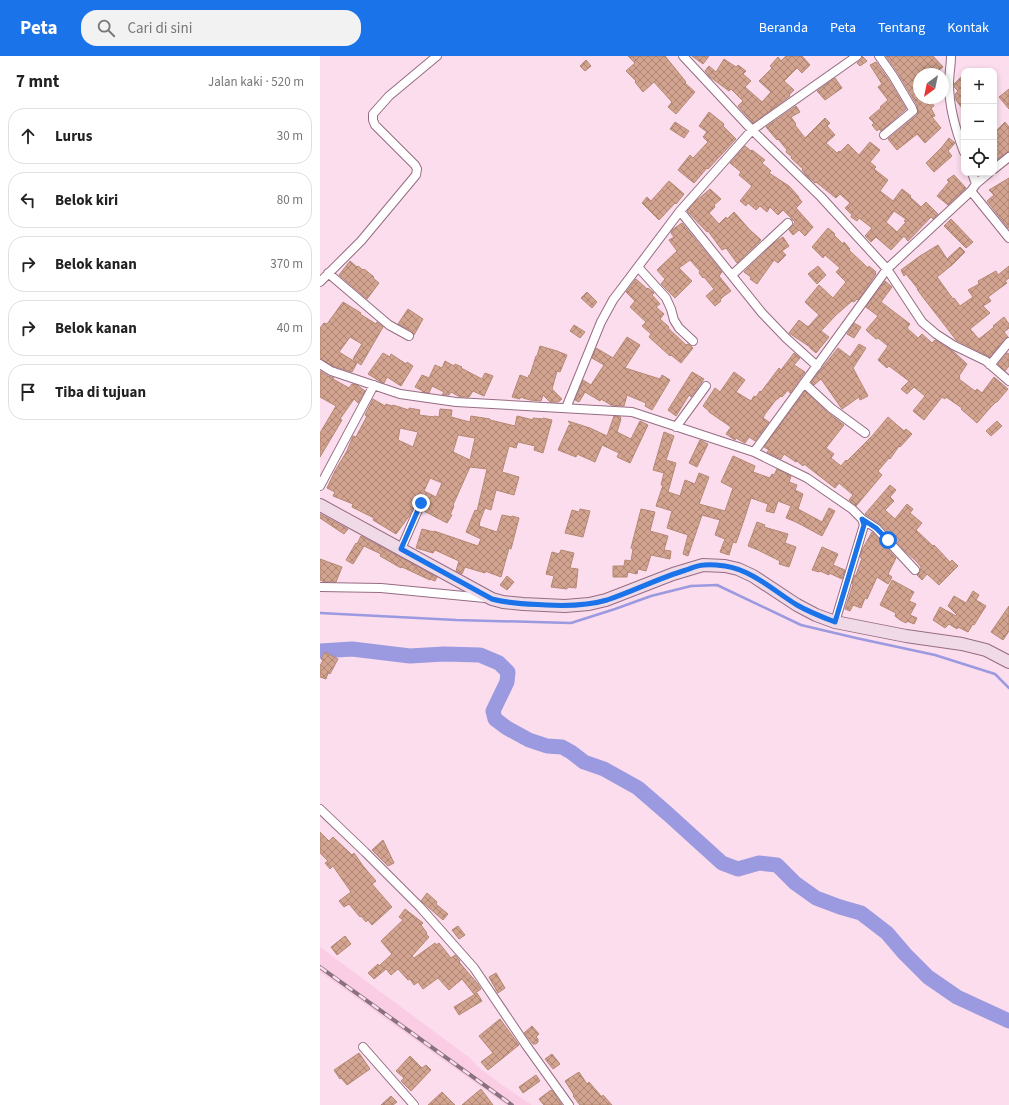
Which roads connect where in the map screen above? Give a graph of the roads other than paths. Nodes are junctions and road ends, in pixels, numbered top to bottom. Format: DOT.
graph roads {
  1 [pos="437,56"];
  2 [pos="683,56"];
  3 [pos="857,56"];
  4 [pos="879,56"];
  5 [pos="952,56"];
  6 [pos="752,130"];
  7 [pos="884,135"];
  8 [pos="961,145"];
  9 [pos="1009,157"];
  10 [pos="997,167"];
  11 [pos="973,176"];
  12 [pos="986,176"];
  13 [pos="976,184"];
  14 [pos="971,191"];
  15 [pos="680,211"];
  16 [pos="788,223"];
  17 [pos="1009,238"];
  18 [pos="638,267"];
  19 [pos="887,269"];
  20 [pos="328,273"];
  21 [pos="732,275"];
  22 [pos="320,282"];
  23 [pos="409,336"];
  24 [pos="693,340"];
  25 [pos="1009,342"];
  26 [pos="320,364"];
  27 [pos="990,364"];
  28 [pos="817,366"];
  29 [pos="1009,381"];
  30 [pos="804,383"];
  31 [pos="374,385"];
  32 [pos="706,386"];
  33 [pos="566,408"];
  34 [pos="676,427"];
  35 [pos="865,433"];
  36 [pos="754,452"];
  37 [pos="320,486"];
  38 [pos="421,503"];
  39 [pos="320,505"];
  40 [pos="862,519"];
  41 [pos="401,549"];
  42 [pos="915,570"];
  43 [pos="320,587"];
  44 [pos="492,599"];
  45 [pos="835,622"];
  46 [pos="1009,662"];
  47 [pos="320,809"];
  48 [pos="363,1047"];
  49 [pos="414,1105"];
  50 [pos="569,1105"];
  1 -- 20 [label="street"];
  2 -- 6 [label="street"];
  3 -- 6 [label="street"];
  4 -- 7 [label="street"];
  5 -- 8 [label="street"];
  6 -- 15 [label="street"];
  6 -- 19 [label="street"];
  9 -- 10 [label="street"];
  11 -- 13 [label="street"];
  12 -- 13 [label="street"];
  13 -- 14 [label="street"];
  14 -- 17 [label="street"];
  14 -- 19 [label="street"];
  15 -- 18 [label="street"];
  15 -- 21 [label="street"];
  16 -- 21 [label="street"];
  18 -- 24 [label="street"];
  18 -- 33 [label="street"];
  19 -- 27 [label="street"];
  19 -- 28 [label="street"];
  20 -- 22 [label="street"];
  20 -- 23 [label="street"];
  21 -- 28 [label="street"];
  25 -- 27 [label="street"];
  26 -- 31 [label="street"];
  27 -- 29 [label="street"];
  28 -- 30 [label="street"];
  30 -- 35 [label="street"];
  30 -- 36 [label="street"];
  31 -- 33 [label="street"];
  31 -- 37 [label="street"];
  32 -- 34 [label="street"];
  33 -- 34 [label="street"];
  34 -- 36 [label="street"];
  36 -- 40 [label="street"];
  38 -- 41 [label="street"];
  39 -- 41 [label="street"];
  40 -- 42 [label="street"];
  40 -- 45 [label="street"];
  41 -- 44 [label="street"];
  43 -- 44 [label="street"];
  44 -- 45 [label="street"];
  45 -- 46 [label="street"];
  47 -- 50 [label="street"];
  48 -- 49 [label="street"];
}
